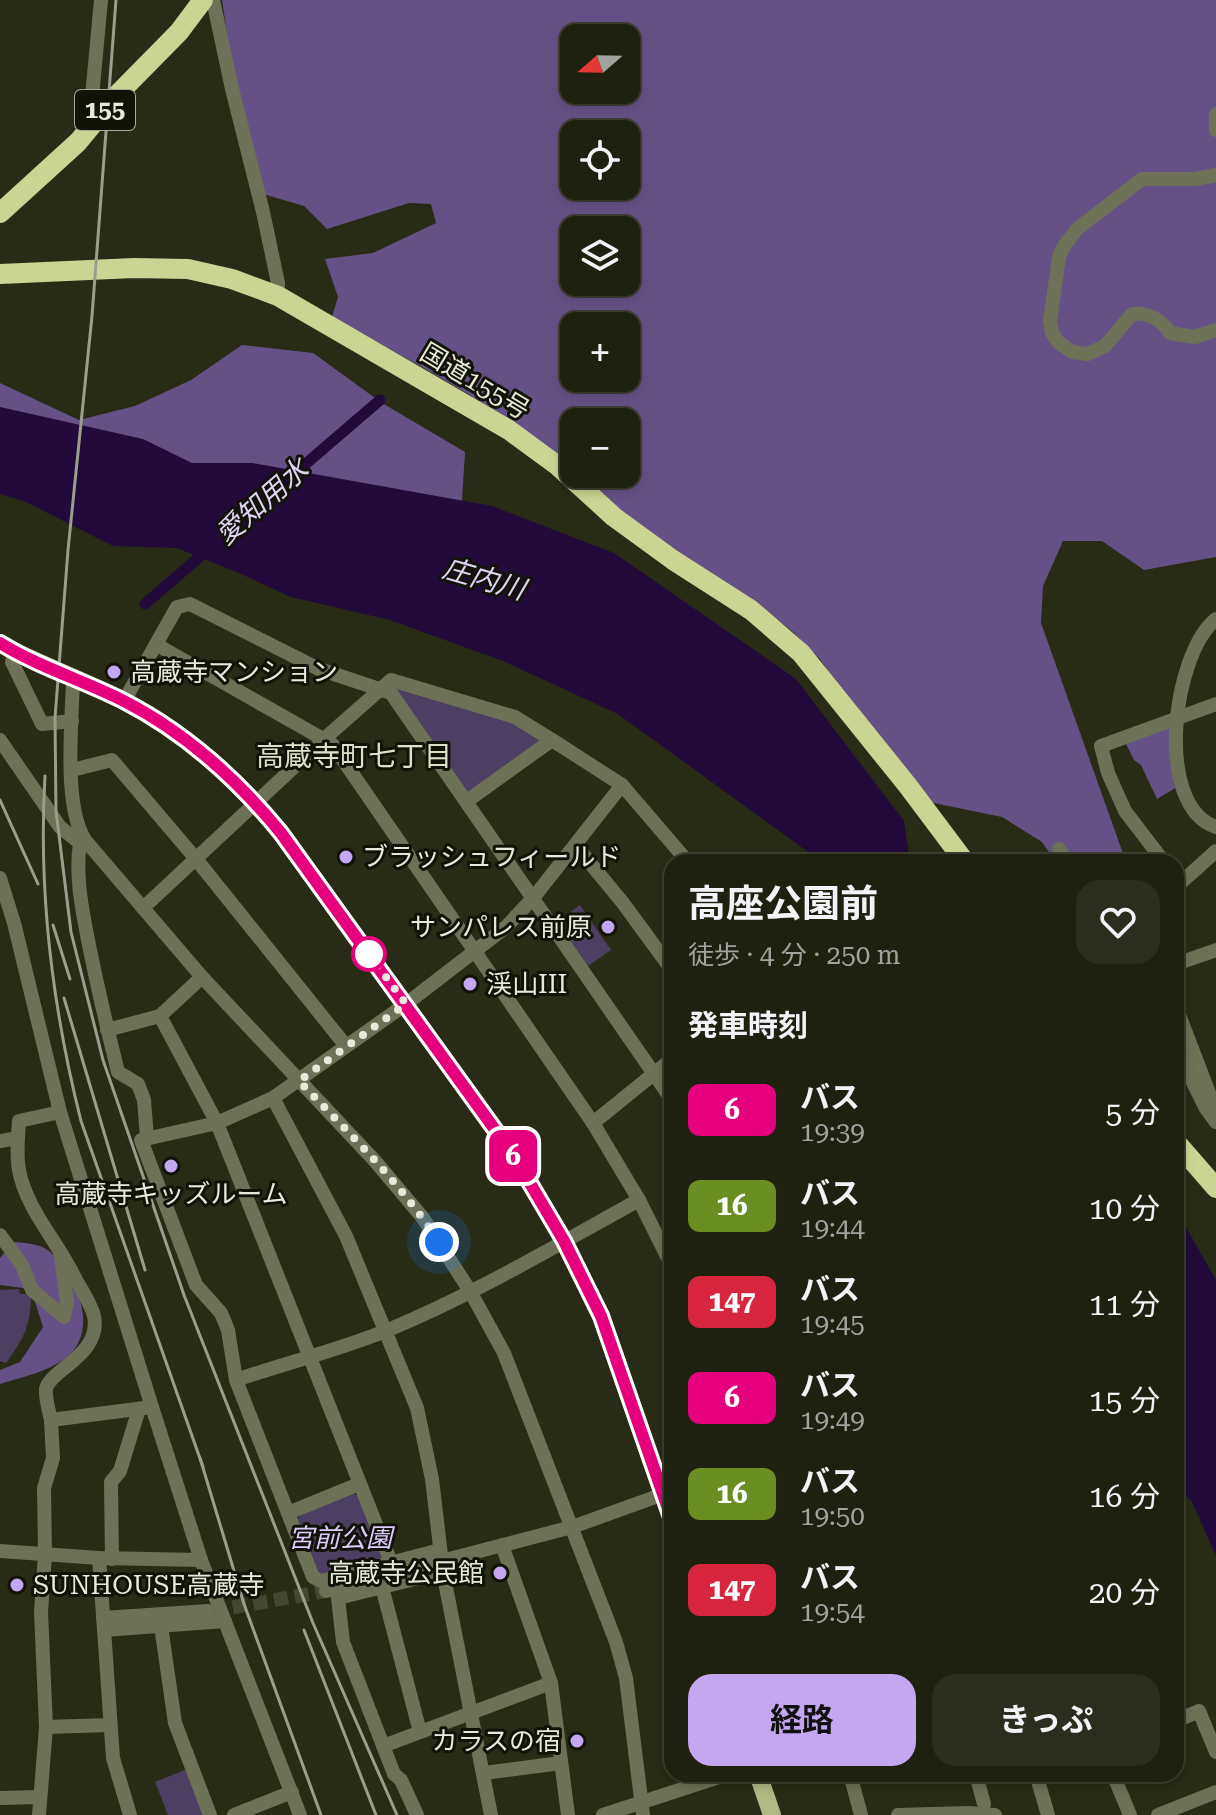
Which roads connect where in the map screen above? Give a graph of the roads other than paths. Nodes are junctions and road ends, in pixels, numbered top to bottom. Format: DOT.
graph roads {
  1 [pos="101,0"];
  2 [pos="203,0"];
  3 [pos="213,0"];
  4 [pos="1216,114"];
  5 [pos="89,129"];
  6 [pos="1216,130"];
  7 [pos="1216,175"];
  8 [pos="0,213"];
  9 [pos="0,274"];
  10 [pos="278,296"];
  11 [pos="1216,330"];
  12 [pos="1216,619"];
  13 [pos="157,645"];
  14 [pos="7,648"];
  15 [pos="73,679"];
  16 [pos="381,688"];
  17 [pos="124,701"];
  18 [pos="1216,704"];
  19 [pos="1178,719"];
  20 [pos="72,721"];
  21 [pos="324,739"];
  22 [pos="0,740"];
  23 [pos="552,740"];
  24 [pos="72,770"];
  25 [pos="622,785"];
  26 [pos="467,801"];
  27 [pos="256,803"];
  28 [pos="1216,827"];
  29 [pos="82,842"];
  30 [pos="576,846"];
  31 [pos="1059,849"];
  32 [pos="1216,851"];
  33 [pos="681,854"];
  34 [pos="959,854"];
  35 [pos="1062,854"];
  36 [pos="1158,854"];
  37 [pos="196,859"];
  38 [pos="1184,876"];
  39 [pos="0,878"];
  40 [pos="534,897"];
  41 [pos="143,908"];
  42 [pos="1216,950"];
  43 [pos="475,953"];
  44 [pos="664,959"];
  45 [pos="1184,961"];
  46 [pos="202,977"];
  47 [pos="406,1004"];
  48 [pos="160,1016"];
  49 [pos="1184,1028"];
  50 [pos="107,1030"];
  51 [pos="346,1046"];
  52 [pos="1184,1064"];
  53 [pos="664,1065"];
  54 [pos="654,1073"];
  55 [pos="299,1081"];
  56 [pos="664,1088"];
  57 [pos="273,1098"];
  58 [pos="1216,1111"];
  59 [pos="60,1112"];
  60 [pos="1216,1122"];
  61 [pos="217,1123"];
  62 [pos="593,1123"];
  63 [pos="18,1138"];
  64 [pos="147,1138"];
  65 [pos="0,1141"];
  66 [pos="1184,1151"];
  67 [pos="1216,1188"];
  68 [pos="639,1200"];
  69 [pos="0,1235"];
  70 [pos="564,1241"];
  71 [pos="664,1250"];
  72 [pos="63,1252"];
  73 [pos="470,1291"];
  74 [pos="385,1331"];
  75 [pos="308,1355"];
  76 [pos="236,1380"];
  77 [pos="145,1408"];
  78 [pos="51,1420"];
  79 [pos="664,1481"];
  80 [pos="359,1484"];
  81 [pos="664,1493"];
  82 [pos="288,1513"];
  83 [pos="572,1527"];
  84 [pos="502,1545"];
  85 [pos="3,1550"];
  86 [pos="45,1554"];
  87 [pos="106,1558"];
  88 [pos="201,1560"];
  89 [pos="442,1561"];
  90 [pos="391,1562"];
  91 [pos="382,1587"];
  92 [pos="326,1591"];
  93 [pos="208,1611"];
  94 [pos="225,1621"];
  95 [pos="104,1624"];
  96 [pos="161,1626"];
  97 [pos="551,1683"];
  98 [pos="473,1713"];
  99 [pos="1184,1718"];
  100 [pos="110,1725"];
  101 [pos="46,1727"];
  102 [pos="420,1732"];
  103 [pos="383,1746"];
  104 [pos="1216,1752"];
  105 [pos="561,1763"];
  106 [pos="484,1773"];
  107 [pos="708,1782"];
  108 [pos="761,1782"];
  109 [pos="852,1782"];
  110 [pos="979,1782"];
  111 [pos="1038,1782"];
  112 [pos="1116,1782"];
  113 [pos="292,1792"];
  114 [pos="1216,1792"];
  115 [pos="40,1797"];
  116 [pos="0,1798"];
  117 [pos="642,1809"];
  118 [pos="990,1810"];
  119 [pos="39,1815"];
  120 [pos="130,1815"];
  121 [pos="210,1815"];
  122 [pos="234,1815"];
  123 [pos="300,1815"];
  124 [pos="417,1815"];
  125 [pos="491,1815"];
  126 [pos="568,1815"];
  127 [pos="603,1815"];
  128 [pos="772,1815"];
  129 [pos="861,1815"];
  130 [pos="898,1815"];
  131 [pos="1048,1815"];
  132 [pos="1130,1815"];
  133 [pos="1158,1815"];
  1 -- 5 [label="street"];
  2 -- 5 [label="highway, 155"];
  3 -- 10 [label="street"];
  4 -- 6 [label="street"];
  5 -- 8 [label="highway, 155"];
  7 -- 11 [label="street"];
  9 -- 10 [label="highway, 国道155号"];
  10 -- 34 [label="highway, 国道155号"];
  12 -- 19 [label="street"];
  13 -- 16 [label="street"];
  13 -- 17 [label="street"];
  13 -- 21 [label="street"];
  14 -- 15 [label="main road"];
  14 -- 20 [label="street"];
  15 -- 17 [label="main road"];
  15 -- 20 [label="street"];
  16 -- 21 [label="street"];
  16 -- 23 [label="street"];
  16 -- 26 [label="street"];
  17 -- 27 [label="main road"];
  18 -- 19 [label="street"];
  19 -- 28 [label="street"];
  19 -- 36 [label="street"];
  20 -- 24 [label="street"];
  21 -- 27 [label="street"];
  21 -- 43 [label="street"];
  22 -- 29 [label="street"];
  23 -- 25 [label="street"];
  23 -- 26 [label="street"];
  24 -- 29 [label="street"];
  24 -- 37 [label="street"];
  25 -- 30 [label="street"];
  25 -- 33 [label="street"];
  26 -- 40 [label="street"];
  27 -- 37 [label="street"];
  27 -- 47 [label="main road"];
  29 -- 41 [label="street"];
  29 -- 50 [label="street"];
  30 -- 40 [label="street"];
  30 -- 44 [label="street"];
  31 -- 35 [label="street"];
  32 -- 38 [label="street"];
  37 -- 41 [label="street"];
  37 -- 51 [label="street"];
  39 -- 59 [label="street"];
  40 -- 43 [label="street"];
  40 -- 54 [label="street"];
  41 -- 46 [label="street"];
  42 -- 45 [label="street"];
  43 -- 47 [label="street"];
  43 -- 62 [label="street"];
  46 -- 48 [label="street"];
  46 -- 55 [label="street"];
  47 -- 51 [label="street"];
  47 -- 70 [label="main road"];
  48 -- 50 [label="street"];
  48 -- 61 [label="street"];
  49 -- 58 [label="street"];
  50 -- 64 [label="street"];
  51 -- 55 [label="street"];
  52 -- 60 [label="street"];
  53 -- 54 [label="street"];
  54 -- 56 [label="street"];
  54 -- 62 [label="street"];
  55 -- 57 [label="street"];
  55 -- 73 [label="street"];
  57 -- 61 [label="street"];
  57 -- 74 [label="street"];
  59 -- 63 [label="street"];
  59 -- 77 [label="street"];
  61 -- 64 [label="street"];
  61 -- 75 [label="street"];
  62 -- 68 [label="street"];
  63 -- 65 [label="street"];
  63 -- 72 [label="street"];
  64 -- 76 [label="street"];
  66 -- 67 [label="highway"];
  68 -- 70 [label="street"];
  68 -- 71 [label="street"];
  69 -- 72 [label="street"];
  70 -- 73 [label="street"];
  70 -- 79 [label="main road"];
  72 -- 78 [label="street"];
  73 -- 74 [label="street"];
  73 -- 83 [label="street"];
  74 -- 75 [label="street"];
  74 -- 89 [label="street"];
  75 -- 76 [label="street"];
  75 -- 80 [label="street"];
  76 -- 82 [label="street"];
  77 -- 78 [label="street"];
  77 -- 87 [label="street"];
  77 -- 88 [label="street"];
  78 -- 86 [label="street"];
  80 -- 82 [label="street"];
  80 -- 90 [label="street"];
  81 -- 83 [label="street"];
  82 -- 90 [label="street"];
  83 -- 84 [label="street"];
  83 -- 117 [label="street"];
  84 -- 89 [label="street"];
  84 -- 97 [label="street"];
  85 -- 86 [label="street"];
  86 -- 87 [label="street"];
  86 -- 101 [label="street"];
  87 -- 88 [label="street"];
  87 -- 95 [label="street"];
  88 -- 94 [label="street"];
  89 -- 90 [label="street"];
  89 -- 91 [label="street"];
  89 -- 92 [label="street"];
  89 -- 98 [label="street"];
  91 -- 102 [label="street"];
  91 -- 103 [label="street"];
  93 -- 95 [label="street"];
  94 -- 96 [label="street"];
  94 -- 113 [label="street"];
  95 -- 96 [label="street"];
  95 -- 100 [label="street"];
  96 -- 121 [label="street"];
  97 -- 98 [label="street"];
  97 -- 105 [label="street"];
  98 -- 102 [label="street"];
  98 -- 106 [label="street"];
  99 -- 104 [label="street"];
  100 -- 101 [label="street"];
  100 -- 120 [label="street"];
  101 -- 115 [label="street"];
  102 -- 103 [label="street"];
  103 -- 124 [label="street"];
  105 -- 106 [label="street"];
  105 -- 126 [label="street"];
  106 -- 125 [label="street"];
  107 -- 117 [label="street"];
  108 -- 128 [label="main road"];
  109 -- 129 [label="street"];
  110 -- 118 [label="street"];
  111 -- 131 [label="street"];
  112 -- 132 [label="street"];
  113 -- 122 [label="street"];
  113 -- 123 [label="street"];
  114 -- 133 [label="street"];
  115 -- 116 [label="street"];
  115 -- 119 [label="street"];
  117 -- 127 [label="street"];
  118 -- 130 [label="street"];
}
